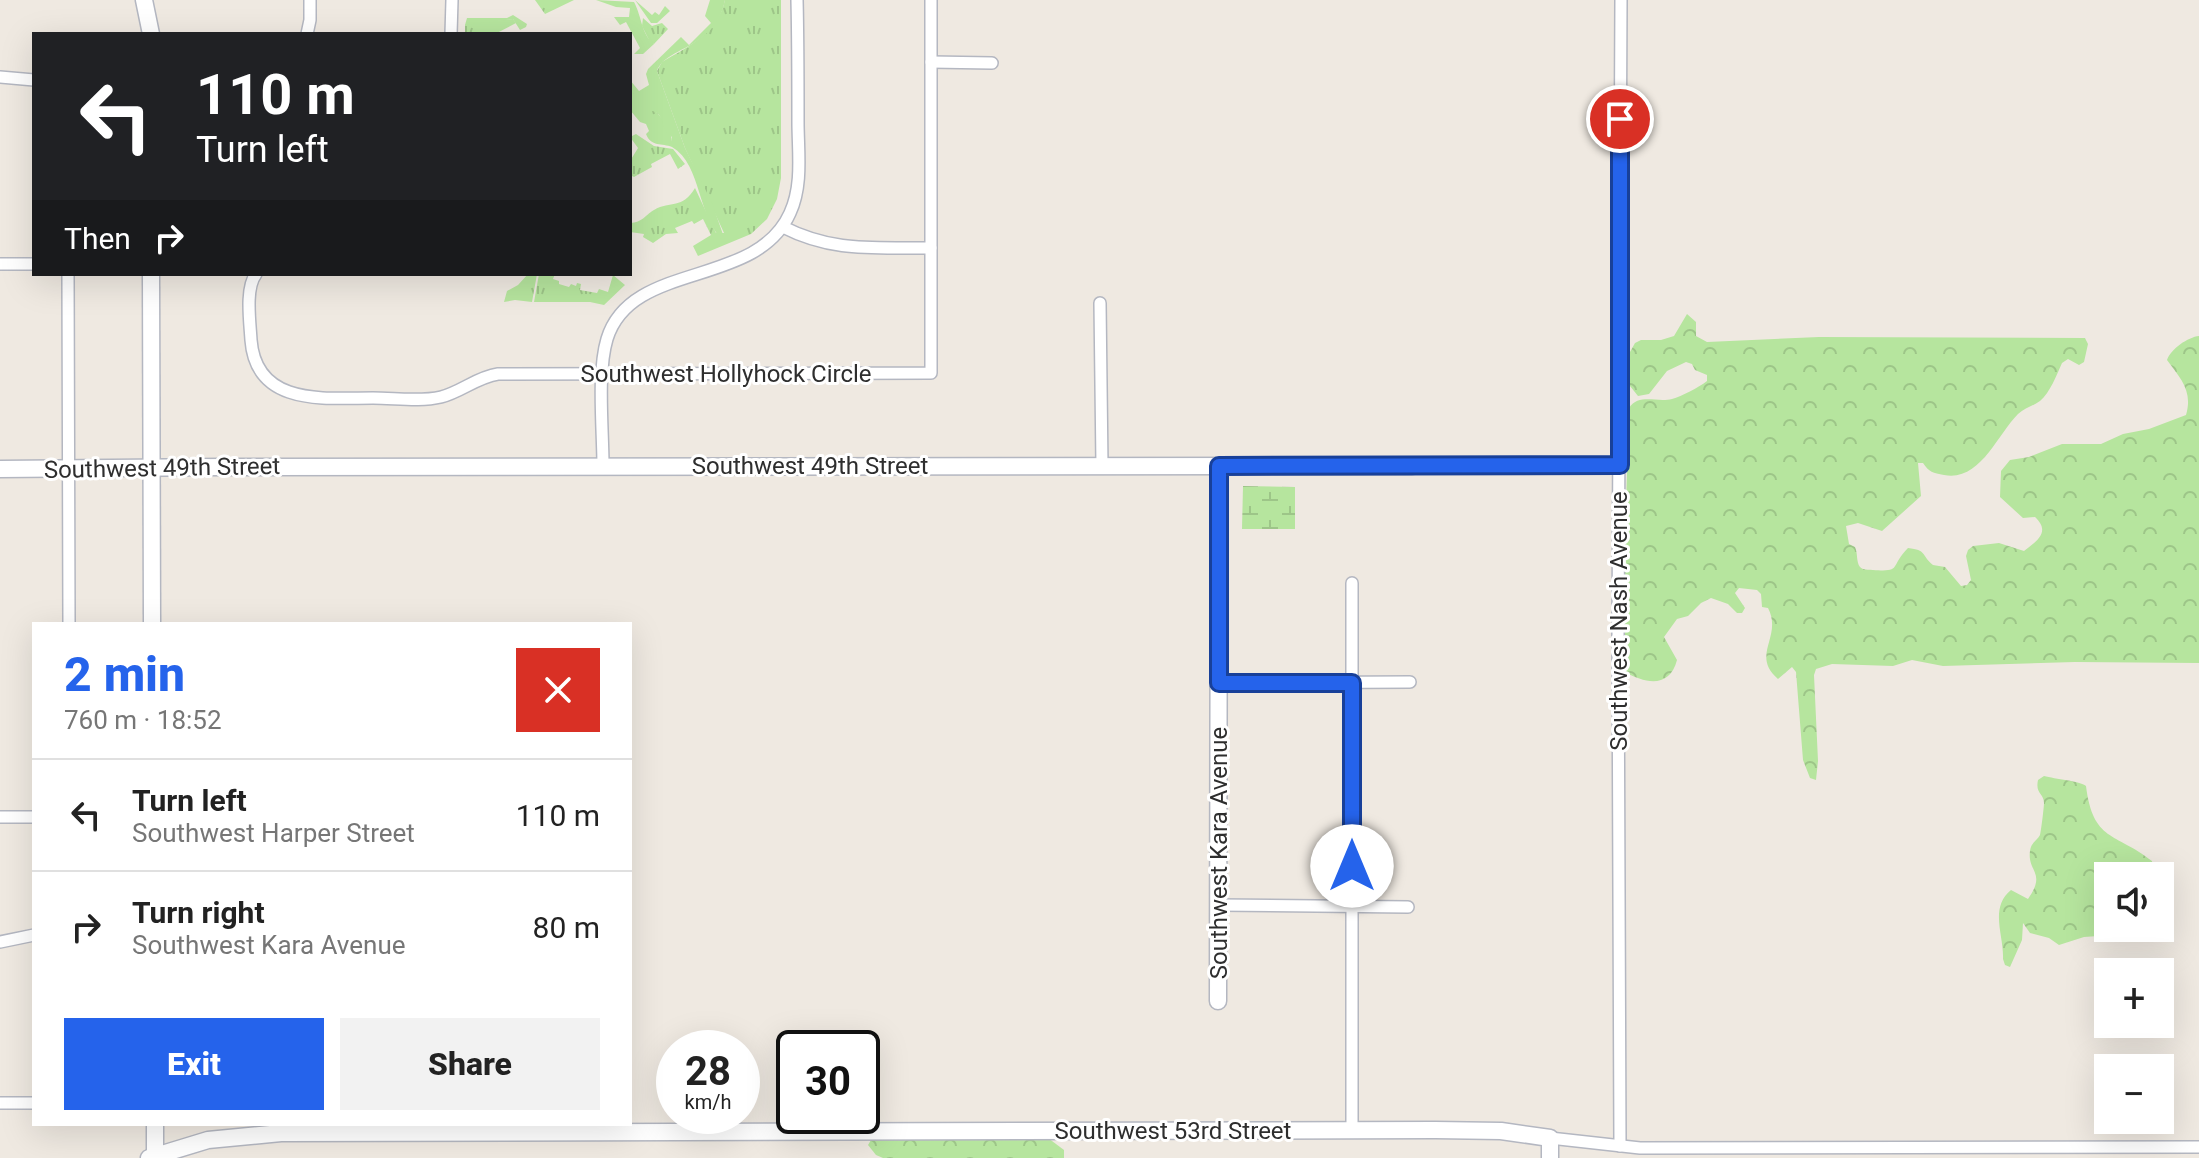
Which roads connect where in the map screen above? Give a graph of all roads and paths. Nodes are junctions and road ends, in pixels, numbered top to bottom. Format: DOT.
graph roads {
  1 [pos="144,0"];
  2 [pos="310,0"];
  3 [pos="452,0"];
  4 [pos="797,0"];
  5 [pos="931,0"];
  6 [pos="1621,0"];
  7 [pos="151,32"];
  8 [pos="307,32"];
  9 [pos="451,32"];
  10 [pos="931,62"];
  11 [pos="992,63"];
  12 [pos="0,77"];
  13 [pos="32,80"];
  14 [pos="783,227"];
  15 [pos="931,248"];
  16 [pos="0,264"];
  17 [pos="32,264"];
  18 [pos="68,276"];
  19 [pos="151,276"];
  20 [pos="255,276"];
  21 [pos="1100,303"];
  22 [pos="603,375"];
  23 [pos="1620,465"];
  24 [pos="603,466"];
  25 [pos="1102,466"];
  26 [pos="1219,466"];
  27 [pos="1412,466"];
  28 [pos="0,469"];
  29 [pos="68,469"];
  30 [pos="151,469"];
  31 [pos="1352,583"];
  32 [pos="69,622"];
  33 [pos="152,622"];
  34 [pos="1410,682"];
  35 [pos="1219,683"];
  36 [pos="1352,683"];
  37 [pos="0,817"];
  38 [pos="32,817"];
  39 [pos="1219,905"];
  40 [pos="1352,907"];
  41 [pos="1408,907"];
  42 [pos="32,935"];
  43 [pos="0,942"];
  44 [pos="1218,1001"];
  45 [pos="0,1103"];
  46 [pos="32,1103"];
  47 [pos="155,1126"];
  48 [pos="443,1128"];
  49 [pos="1352,1131"];
  50 [pos="1550,1138"];
  51 [pos="1620,1146"];
  52 [pos="2199,1147"];
  53 [pos="153,1157"];
  54 [pos="1550,1158"];
  1 -- 7 [label="street"];
  2 -- 8 [label="street"];
  3 -- 9 [label="street"];
  4 -- 14 [label="street"];
  5 -- 10 [label="street, Southwest Hollyhock Circle"];
  6 -- 23 [label="street, Southwest Nash Avenue"];
  10 -- 11 [label="street"];
  10 -- 15 [label="street, Southwest Hollyhock Circle"];
  12 -- 13 [label="street"];
  14 -- 15 [label="street"];
  14 -- 22 [label="street"];
  15 -- 22 [label="street, Southwest Hollyhock Circle"];
  16 -- 17 [label="street"];
  18 -- 29 [label="street"];
  19 -- 30 [label="street"];
  20 -- 22 [label="street, Southwest Hollyhock Circle"];
  21 -- 25 [label="street"];
  22 -- 24 [label="street"];
  23 -- 27 [label="street, Southwest 49th Street"];
  23 -- 51 [label="street, Southwest Nash Avenue"];
  24 -- 25 [label="street, Southwest 49th Street"];
  24 -- 30 [label="street, Southwest 49th Street"];
  25 -- 26 [label="street, Southwest 49th Street"];
  26 -- 27 [label="street, Southwest 49th Street"];
  26 -- 35 [label="street, Southwest Kara Avenue"];
  28 -- 29 [label="street, Southwest 49th Street"];
  29 -- 30 [label="street, Southwest 49th Street"];
  29 -- 32 [label="street"];
  30 -- 33 [label="street"];
  31 -- 36 [label="street"];
  34 -- 36 [label="street"];
  35 -- 36 [label="street"];
  35 -- 39 [label="street, Southwest Kara Avenue"];
  36 -- 40 [label="street"];
  37 -- 38 [label="street"];
  39 -- 40 [label="street"];
  39 -- 44 [label="street, Southwest Kara Avenue"];
  40 -- 41 [label="street"];
  40 -- 49 [label="street"];
  42 -- 43 [label="street"];
  45 -- 46 [label="street"];
  47 -- 53 [label="street"];
  48 -- 49 [label="street, Southwest 53rd Street"];
  48 -- 53 [label="street, Southwest 53rd Street"];
  49 -- 50 [label="street, Southwest 53rd Street"];
  50 -- 51 [label="street, Southwest 53rd Street"];
  50 -- 54 [label="street"];
  51 -- 52 [label="street, Southwest 53rd Street"];
}
